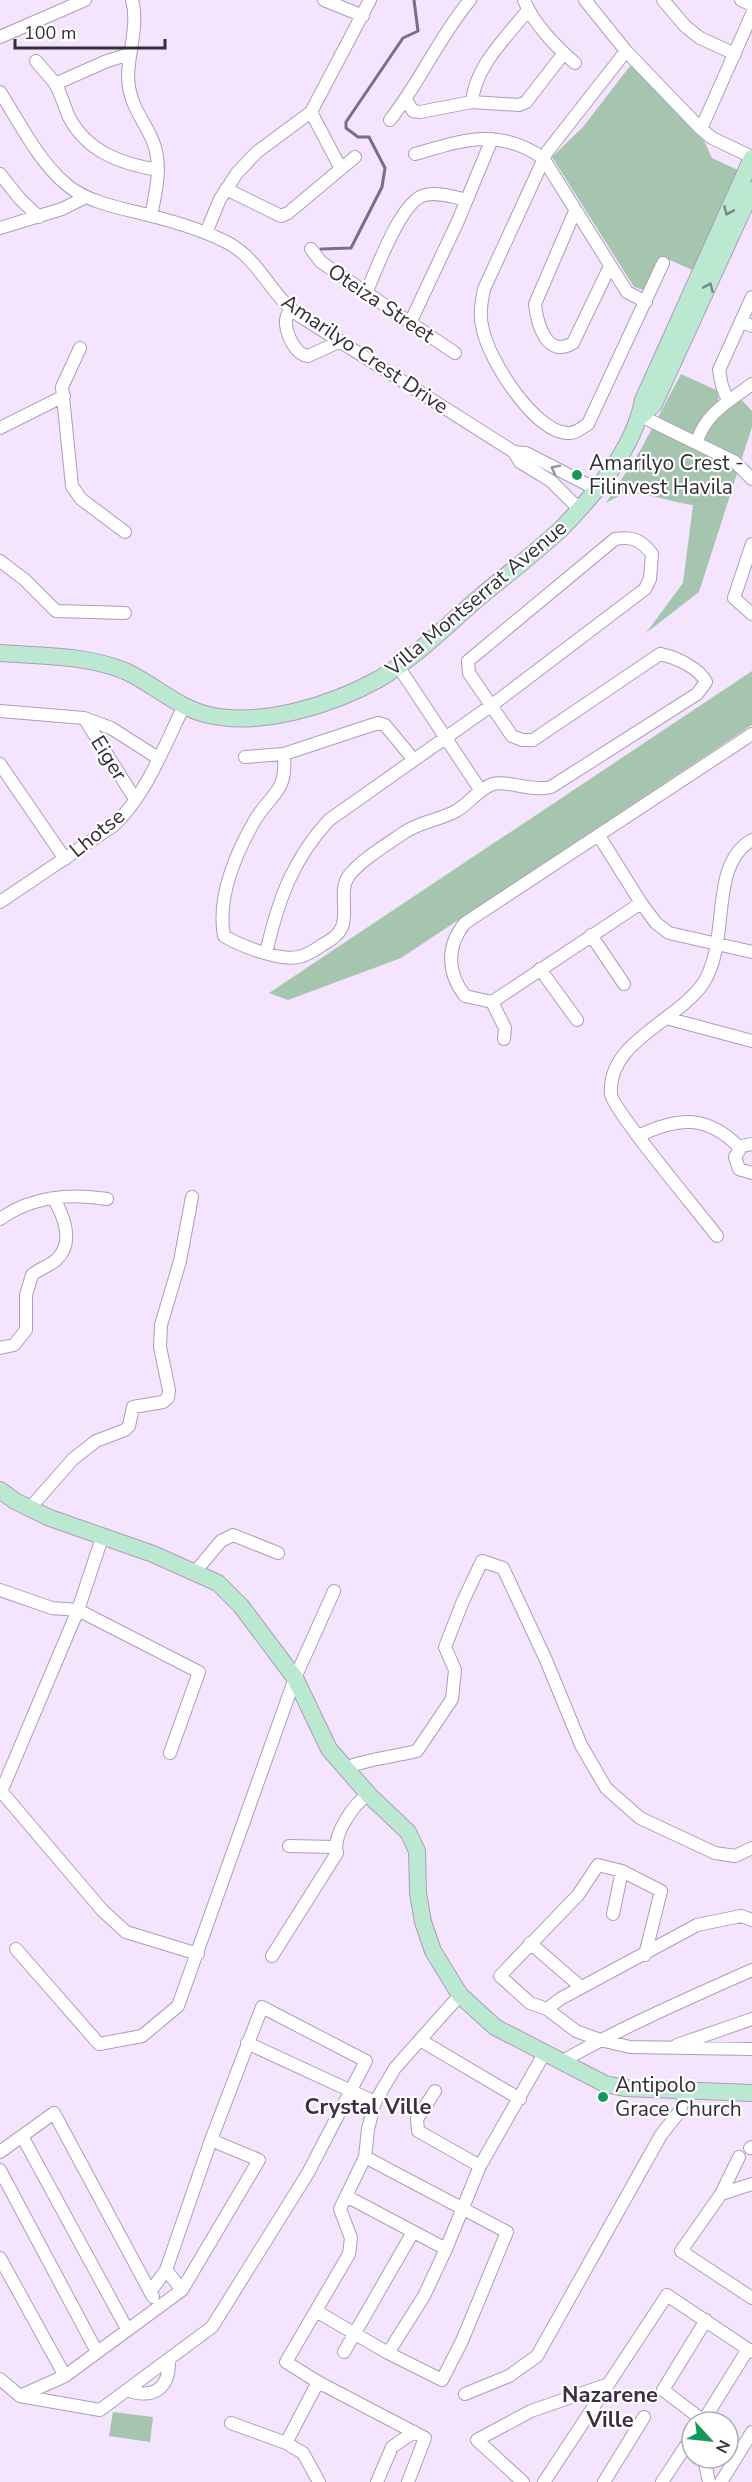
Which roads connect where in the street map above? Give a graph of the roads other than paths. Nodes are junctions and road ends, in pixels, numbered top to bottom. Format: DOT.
graph roads {
  1 [pos="85,0"];
  2 [pos="132,0"];
  3 [pos="324,0"];
  4 [pos="370,0"];
  5 [pos="470,0"];
  6 [pos="585,0"];
  7 [pos="663,0"];
  8 [pos="741,0"];
  9 [pos="526,5"];
  10 [pos="752,5"];
  11 [pos="752,14"];
  12 [pos="363,16"];
  13 [pos="0,37"];
  14 [pos="626,51"];
  15 [pos="564,53"];
  16 [pos="130,54"];
  17 [pos="735,54"];
  18 [pos="36,61"];
  19 [pos="575,63"];
  20 [pos="55,84"];
  21 [pos="0,92"];
  22 [pos="406,100"];
  23 [pos="471,102"];
  24 [pos="311,112"];
  25 [pos="390,120"];
  26 [pos="701,129"];
  27 [pos="492,139"];
  28 [pos="414,154"];
  29 [pos="355,157"];
  30 [pos="752,157"];
  31 [pos="543,158"];
  32 [pos="341,169"];
  33 [pos="158,170"];
  34 [pos="0,174"];
  35 [pos="226,189"];
  36 [pos="752,189"];
  37 [pos="87,197"];
  38 [pos="467,200"];
  39 [pos="575,212"];
  40 [pos="151,216"];
  41 [pos="39,217"];
  42 [pos="0,228"];
  43 [pos="206,232"];
  44 [pos="310,249"];
  45 [pos="663,263"];
  46 [pos="610,266"];
  47 [pos="366,293"];
  48 [pos="752,297"];
  49 [pos="646,302"];
  50 [pos="290,309"];
  51 [pos="410,323"];
  52 [pos="747,323"];
  53 [pos="341,341"];
  54 [pos="80,348"];
  55 [pos="455,353"];
  56 [pos="752,384"];
  57 [pos="64,396"];
  58 [pos="728,401"];
  59 [pos="640,416"];
  60 [pos="0,428"];
  61 [pos="697,441"];
  62 [pos="513,452"];
  63 [pos="752,479"];
  64 [pos="596,489"];
  65 [pos="579,510"];
  66 [pos="125,532"];
  67 [pos="752,544"];
  68 [pos="0,561"];
  69 [pos="125,613"];
  70 [pos="752,614"];
  71 [pos="0,653"];
  72 [pos="398,666"];
  73 [pos="492,705"];
  74 [pos="184,706"];
  75 [pos="0,711"];
  76 [pos="84,718"];
  77 [pos="752,734"];
  78 [pos="446,736"];
  79 [pos="284,754"];
  80 [pos="245,757"];
  81 [pos="158,758"];
  82 [pos="413,759"];
  83 [pos="0,764"];
  84 [pos="481,791"];
  85 [pos="135,799"];
  86 [pos="599,836"];
  87 [pos="752,840"];
  88 [pos="65,859"];
  89 [pos="0,903"];
  90 [pos="641,903"];
  91 [pos="591,935"];
  92 [pos="718,943"];
  93 [pos="752,952"];
  94 [pos="266,953"];
  95 [pos="540,969"];
  96 [pos="624,984"];
  97 [pos="492,1002"];
  98 [pos="666,1018"];
  99 [pos="577,1020"];
  100 [pos="504,1039"];
  101 [pos="752,1041"];
  102 [pos="638,1136"];
  103 [pos="746,1146"];
  104 [pos="752,1173"];
  105 [pos="192,1197"];
  106 [pos="107,1198"];
  107 [pos="54,1199"];
  108 [pos="0,1219"];
  109 [pos="717,1236"];
  110 [pos="0,1348"];
  111 [pos="0,1490"];
  112 [pos="30,1508"];
  113 [pos="103,1535"];
  114 [pos="278,1553"];
  115 [pos="195,1572"];
  116 [pos="0,1590"];
  117 [pos="334,1591"];
  118 [pos="78,1610"];
  119 [pos="295,1678"];
  120 [pos="170,1753"];
  121 [pos="344,1768"];
  122 [pos="1,1791"];
  123 [pos="369,1795"];
  124 [pos="289,1846"];
  125 [pos="335,1847"];
  126 [pos="752,1848"];
  127 [pos="622,1871"];
  128 [pos="613,1914"];
  129 [pos="752,1920"];
  130 [pos="530,1943"];
  131 [pos="16,1949"];
  132 [pos="198,1954"];
  133 [pos="645,1955"];
  134 [pos="272,1956"];
  135 [pos="752,1970"];
  136 [pos="581,1988"];
  137 [pos="460,1995"];
  138 [pos="547,2009"];
  139 [pos="752,2019"];
  140 [pos="420,2040"];
  141 [pos="600,2040"];
  142 [pos="247,2043"];
  143 [pos="666,2049"];
  144 [pos="752,2049"];
  145 [pos="544,2054"];
  146 [pos="561,2062"];
  147 [pos="435,2091"];
  148 [pos="350,2092"];
  149 [pos="685,2092"];
  150 [pos="752,2093"];
  151 [pos="520,2099"];
  152 [pos="375,2102"];
  153 [pos="22,2136"];
  154 [pos="212,2140"];
  155 [pos="0,2152"];
  156 [pos="364,2157"];
  157 [pos="739,2157"];
  158 [pos="480,2166"];
  159 [pos="0,2170"];
  160 [pos="752,2184"];
  161 [pos="721,2194"];
  162 [pos="346,2196"];
  163 [pos="461,2208"];
  164 [pos="413,2232"];
  165 [pos="446,2249"];
  166 [pos="0,2258"];
  167 [pos="166,2270"];
  168 [pos="182,2290"];
  169 [pos="150,2292"];
  170 [pos="752,2298"];
  171 [pos="158,2306"];
  172 [pos="316,2311"];
  173 [pos="706,2320"];
  174 [pos="127,2329"];
  175 [pos="355,2334"];
  176 [pos="750,2350"];
  177 [pos="96,2352"];
  178 [pos="344,2352"];
  179 [pos="388,2353"];
  180 [pos="168,2359"];
  181 [pos="0,2370"];
  182 [pos="65,2376"];
  183 [pos="3,2380"];
  184 [pos="318,2382"];
  185 [pos="606,2385"];
  186 [pos="127,2390"];
  187 [pos="465,2394"];
  188 [pos="20,2397"];
  189 [pos="689,2410"];
  190 [pos="711,2410"];
  191 [pos="644,2417"];
  192 [pos="231,2423"];
  193 [pos="414,2432"];
  194 [pos="752,2432"];
  195 [pos="286,2443"];
  196 [pos="740,2447"];
  197 [pos="680,2455"];
  198 [pos="319,2482"];
  199 [pos="377,2482"];
  200 [pos="408,2482"];
  201 [pos="523,2482"];
  202 [pos="544,2482"];
  203 [pos="604,2482"];
  204 [pos="662,2482"];
  1 -- 13 [label="street"];
  2 -- 16 [label="street"];
  3 -- 12 [label="street"];
  4 -- 12 [label="street"];
  5 -- 22 [label="street"];
  6 -- 14 [label="street"];
  7 -- 17 [label="street"];
  8 -- 10 [label="street"];
  9 -- 15 [label="street"];
  9 -- 23 [label="street"];
  11 -- 17 [label="street"];
  12 -- 24 [label="street"];
  14 -- 26 [label="street"];
  14 -- 31 [label="street"];
  15 -- 19 [label="street"];
  15 -- 23 [label="street"];
  16 -- 20 [label="street"];
  16 -- 33 [label="street"];
  17 -- 26 [label="street"];
  18 -- 20 [label="street"];
  20 -- 33 [label="street"];
  21 -- 37 [label="street, Amarilyo Crest Drive"];
  22 -- 23 [label="street"];
  22 -- 25 [label="street"];
  24 -- 32 [label="street"];
  24 -- 35 [label="street"];
  26 -- 30 [label="street"];
  27 -- 28 [label="street"];
  27 -- 31 [label="street"];
  27 -- 38 [label="street"];
  29 -- 32 [label="street"];
  30 -- 59 [label="street, Villa Montserrat Avenue, one-way"];
  31 -- 39 [label="street"];
  31 -- 49 [label="street"];
  32 -- 35 [label="street"];
  33 -- 40 [label="street"];
  34 -- 41 [label="street"];
  35 -- 43 [label="street"];
  59 -- 36 [label="street, Villa Montserrat Avenue, one-way"];
  37 -- 40 [label="street, Amarilyo Crest Drive"];
  37 -- 41 [label="street"];
  38 -- 47 [label="street"];
  38 -- 51 [label="street"];
  39 -- 46 [label="street"];
  39 -- 46 [label="street"];
  40 -- 43 [label="street, Amarilyo Crest Drive"];
  41 -- 42 [label="street"];
  43 -- 50 [label="street, Amarilyo Crest Drive"];
  44 -- 47 [label="street, Oteiza Street"];
  45 -- 49 [label="street"];
  46 -- 49 [label="street"];
  47 -- 51 [label="street, Oteiza Street"];
  48 -- 52 [label="street"];
  50 -- 53 [label="street, Amarilyo Crest Drive"];
  50 -- 53 [label="street"];
  51 -- 55 [label="street, Oteiza Street"];
  52 -- 58 [label="street"];
  53 -- 62 [label="street, Amarilyo Crest Drive"];
  54 -- 57 [label="street"];
  56 -- 58 [label="street"];
  57 -- 60 [label="street"];
  57 -- 66 [label="street"];
  58 -- 61 [label="street"];
  59 -- 61 [label="street"];
  59 -- 64 [label="street, Villa Montserrat Avenue"];
  61 -- 63 [label="street"];
  64 -- 62 [label="street, Amarilyo Crest Drive, one-way"];
  62 -- 65 [label="street, Amarilyo Crest Drive"];
  64 -- 65 [label="street, Villa Montserrat Avenue"];
  65 -- 72 [label="street, Villa Montserrat Avenue"];
  67 -- 70 [label="street"];
  68 -- 69 [label="street"];
  71 -- 74 [label="street, Villa Montserrat Avenue"];
  72 -- 74 [label="street, Villa Montserrat Avenue"];
  72 -- 78 [label="street"];
  73 -- 73 [label="street"];
  73 -- 78 [label="street"];
  73 -- 84 [label="street"];
  74 -- 81 [label="street, Lhotse"];
  75 -- 76 [label="street"];
  76 -- 81 [label="street"];
  76 -- 85 [label="street, Eiger"];
  77 -- 86 [label="street"];
  78 -- 82 [label="street"];
  78 -- 84 [label="street"];
  79 -- 80 [label="street"];
  79 -- 82 [label="street"];
  79 -- 94 [label="street"];
  81 -- 85 [label="street, Lhotse"];
  82 -- 94 [label="street"];
  83 -- 88 [label="street"];
  84 -- 94 [label="street"];
  85 -- 88 [label="street, Lhotse"];
  86 -- 90 [label="street"];
  86 -- 97 [label="street"];
  87 -- 92 [label="street"];
  88 -- 89 [label="street, Lhotse"];
  90 -- 91 [label="street"];
  90 -- 92 [label="street"];
  91 -- 95 [label="street"];
  91 -- 96 [label="street"];
  92 -- 93 [label="street"];
  92 -- 98 [label="street"];
  95 -- 97 [label="street"];
  95 -- 99 [label="street"];
  97 -- 100 [label="street"];
  98 -- 101 [label="street"];
  98 -- 102 [label="street"];
  102 -- 103 [label="street"];
  102 -- 109 [label="street"];
  103 -- 104 [label="street"];
  105 -- 112 [label="street"];
  106 -- 107 [label="street"];
  107 -- 108 [label="street"];
  107 -- 110 [label="street"];
  111 -- 112 [label="street"];
  112 -- 113 [label="street"];
  113 -- 115 [label="street"];
  113 -- 118 [label="street"];
  114 -- 115 [label="street"];
  115 -- 119 [label="street"];
  116 -- 118 [label="street"];
  117 -- 119 [label="street"];
  118 -- 120 [label="street"];
  118 -- 122 [label="street"];
  119 -- 121 [label="street"];
  119 -- 132 [label="street"];
  121 -- 123 [label="street"];
  121 -- 126 [label="street"];
  122 -- 132 [label="street"];
  123 -- 125 [label="street"];
  123 -- 137 [label="street"];
  124 -- 125 [label="street"];
  125 -- 134 [label="street"];
  127 -- 128 [label="street"];
  127 -- 130 [label="street"];
  127 -- 133 [label="street"];
  129 -- 133 [label="street"];
  130 -- 136 [label="street"];
  130 -- 138 [label="street"];
  131 -- 132 [label="street"];
  133 -- 136 [label="street"];
  135 -- 141 [label="street"];
  136 -- 138 [label="street"];
  137 -- 140 [label="street"];
  137 -- 145 [label="street"];
  138 -- 141 [label="street"];
  139 -- 143 [label="street"];
  140 -- 151 [label="street"];
  140 -- 152 [label="street"];
  141 -- 143 [label="street"];
  141 -- 146 [label="street"];
  142 -- 148 [label="street"];
  142 -- 148 [label="street"];
  142 -- 154 [label="street"];
  143 -- 144 [label="street"];
  145 -- 146 [label="street"];
  145 -- 151 [label="street"];
  146 -- 149 [label="street"];
  147 -- 158 [label="street"];
  148 -- 152 [label="street"];
  148 -- 180 [label="street"];
  149 -- 150 [label="street"];
  149 -- 187 [label="street"];
  151 -- 158 [label="street"];
  152 -- 156 [label="street"];
  153 -- 155 [label="street"];
  153 -- 169 [label="street"];
  153 -- 174 [label="street"];
  154 -- 167 [label="street"];
  154 -- 168 [label="street"];
  156 -- 162 [label="street"];
  156 -- 163 [label="street"];
  157 -- 161 [label="street"];
  158 -- 163 [label="street"];
  159 -- 177 [label="street"];
  160 -- 161 [label="street"];
  161 -- 170 [label="street"];
  162 -- 164 [label="street"];
  162 -- 172 [label="street"];
  163 -- 165 [label="street"];
  163 -- 179 [label="street"];
  164 -- 165 [label="street"];
  164 -- 175 [label="street"];
  165 -- 179 [label="street"];
  166 -- 182 [label="street"];
  167 -- 168 [label="street"];
  167 -- 169 [label="street"];
  168 -- 171 [label="street"];
  169 -- 171 [label="street"];
  171 -- 174 [label="street"];
  172 -- 175 [label="street"];
  172 -- 184 [label="street"];
  173 -- 176 [label="street"];
  173 -- 185 [label="street"];
  173 -- 189 [label="street"];
  174 -- 177 [label="street"];
  175 -- 178 [label="street"];
  175 -- 179 [label="street"];
  176 -- 190 [label="street"];
  177 -- 182 [label="street"];
  180 -- 186 [label="street"];
  180 -- 186 [label="street"];
  181 -- 183 [label="street"];
  182 -- 188 [label="street"];
  183 -- 188 [label="street"];
  184 -- 193 [label="street"];
  184 -- 195 [label="street"];
  185 -- 201 [label="street"];
  185 -- 202 [label="street"];
  186 -- 188 [label="street"];
  191 -- 203 [label="street"];
  192 -- 195 [label="street"];
  193 -- 199 [label="street"];
  193 -- 200 [label="street"];
  194 -- 196 [label="street"];
  195 -- 198 [label="street"];
  197 -- 204 [label="street"];
}
